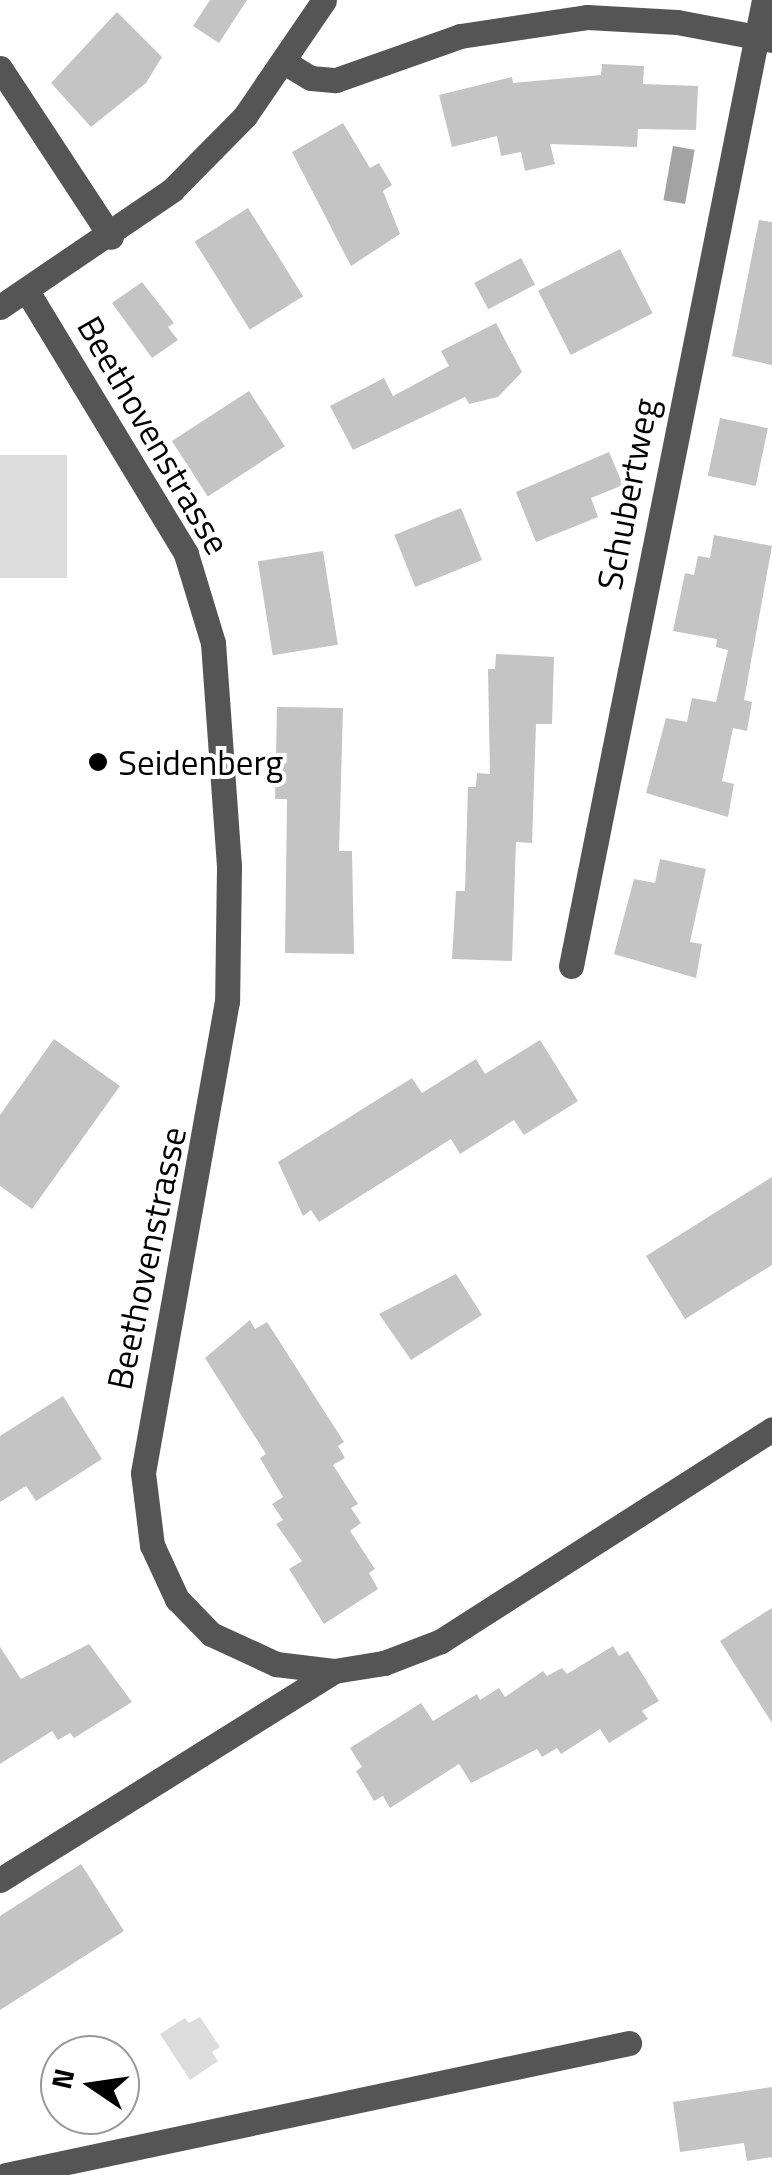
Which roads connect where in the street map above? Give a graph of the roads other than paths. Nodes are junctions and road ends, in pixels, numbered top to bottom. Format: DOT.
graph roads {
  1 [pos="324,0"];
  2 [pos="764,0"];
  3 [pos="762,38"];
  4 [pos="284,62"];
  5 [pos="0,68"];
  6 [pos="110,237"];
  7 [pos="27,291"];
  8 [pos="0,307"];
  9 [pos="571,966"];
  10 [pos="772,1429"];
  11 [pos="334,1671"];
  12 [pos="0,1880"];
  13 [pos="629,2043"];
  14 [pos="6,2175"];
  1 -- 4 [label="street"];
  2 -- 3 [label="street, Schubertweg"];
  3 -- 4 [label="street"];
  3 -- 9 [label="street, Schubertweg"];
  4 -- 6 [label="street"];
  5 -- 6 [label="street"];
  6 -- 7 [label="street"];
  7 -- 8 [label="street"];
  7 -- 11 [label="street, Beethovenstrasse"];
  10 -- 11 [label="street, Beethovenstrasse"];
  11 -- 12 [label="street"];
  13 -- 14 [label="street"];
}
